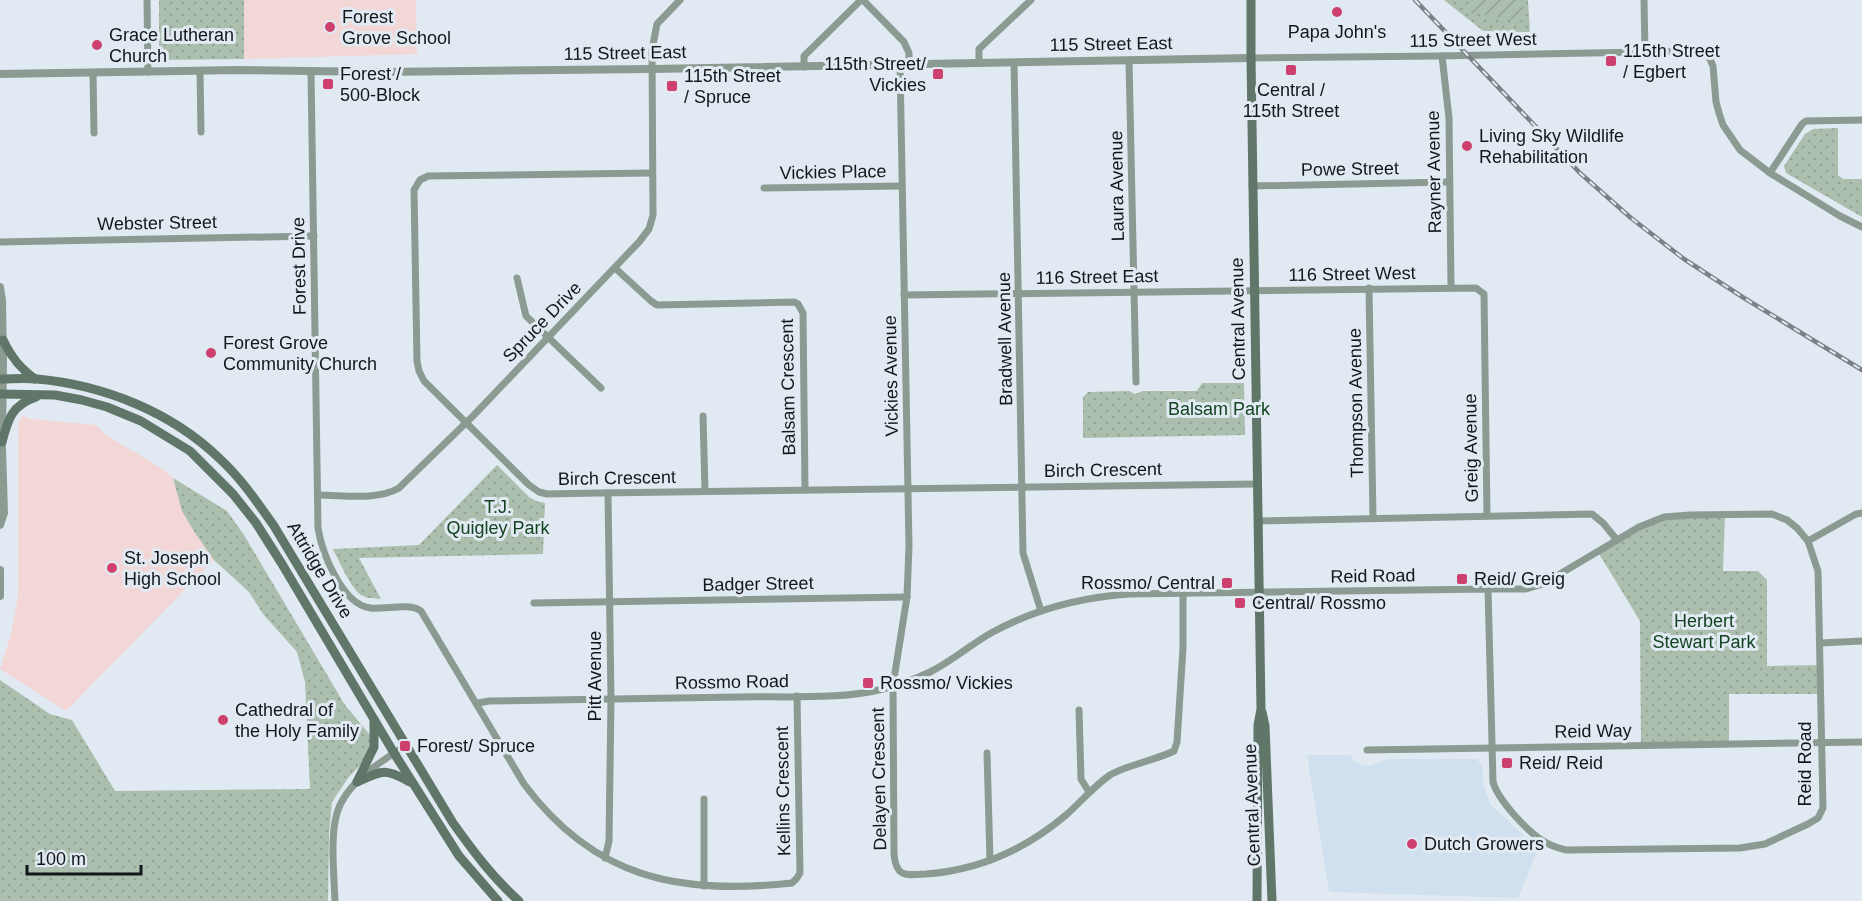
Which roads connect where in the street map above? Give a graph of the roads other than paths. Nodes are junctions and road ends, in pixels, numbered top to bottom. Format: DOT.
graph roads {
  1 [pos="147,0"];
  2 [pos="670,0"];
  3 [pos="680,0"];
  4 [pos="862,0"];
  5 [pos="1031,0"];
  6 [pos="1251,0"];
  7 [pos="1644,0"];
  8 [pos="670,10"];
  9 [pos="1645,51"];
  10 [pos="1442,56"];
  11 [pos="1251,58"];
  12 [pos="1130,60"];
  13 [pos="979,63"];
  14 [pos="1014,63"];
  15 [pos="905,65"];
  16 [pos="804,67"];
  17 [pos="652,69"];
  18 [pos="200,71"];
  19 [pos="148,72"];
  20 [pos="311,72"];
  21 [pos="0,73"];
  22 [pos="93,73"];
  23 [pos="1862,120"];
  24 [pos="201,132"];
  25 [pos="94,133"];
  26 [pos="1770,172"];
  27 [pos="652,173"];
  28 [pos="1449,182"];
  29 [pos="902,186"];
  30 [pos="1252,186"];
  31 [pos="764,188"];
  32 [pos="1862,227"];
  33 [pos="314,236"];
  34 [pos="0,242"];
  35 [pos="615,268"];
  36 [pos="517,278"];
  37 [pos="0,287"];
  38 [pos="1451,287"];
  39 [pos="1369,288"];
  40 [pos="1134,291"];
  41 [pos="1254,291"];
  42 [pos="1019,293"];
  43 [pos="904,295"];
  44 [pos="548,336"];
  45 [pos="3,340"];
  46 [pos="2,379"];
  47 [pos="35,379"];
  48 [pos="1136,382"];
  49 [pos="601,388"];
  50 [pos="2,394"];
  51 [pos="45,395"];
  52 [pos="703,416"];
  53 [pos="465,423"];
  54 [pos="2,442"];
  55 [pos="1258,484"];
  56 [pos="1023,486"];
  57 [pos="908,488"];
  58 [pos="805,489"];
  59 [pos="705,491"];
  60 [pos="608,493"];
  61 [pos="318,495"];
  62 [pos="1862,513"];
  63 [pos="1487,516"];
  64 [pos="1372,518"];
  65 [pos="1258,521"];
  66 [pos="0,525"];
  67 [pos="1617,540"];
  68 [pos="1808,541"];
  69 [pos="0,570"];
  70 [pos="1488,589"];
  71 [pos="1259,593"];
  72 [pos="1183,594"];
  73 [pos="0,596"];
  74 [pos="907,597"];
  75 [pos="610,601"];
  76 [pos="534,603"];
  77 [pos="1041,611"];
  78 [pos="1862,641"];
  79 [pos="1820,643"];
  80 [pos="893,685"];
  81 [pos="797,696"];
  82 [pos="611,699"];
  83 [pos="478,704"];
  84 [pos="1261,709"];
  85 [pos="1079,710"];
  86 [pos="374,718"];
  87 [pos="1862,742"];
  88 [pos="1821,743"];
  89 [pos="405,746"];
  90 [pos="1492,748"];
  91 [pos="1367,750"];
  92 [pos="394,753"];
  93 [pos="987,753"];
  94 [pos="357,782"];
  95 [pos="413,783"];
  96 [pos="1089,792"];
  97 [pos="704,799"];
  98 [pos="605,858"];
  99 [pos="990,861"];
  100 [pos="704,886"];
  101 [pos="335,901"];
  102 [pos="498,901"];
  103 [pos="519,901"];
  104 [pos="1257,901"];
  105 [pos="1272,901"];
  1 -- 19 [label="street"];
  2 -- 8 [label="street"];
  3 -- 8 [label="street, Spruce Drive"];
  4 -- 15 [label="street, Vickies Avenue"];
  4 -- 16 [label="street"];
  5 -- 13 [label="street"];
  6 -- 11 [label="main road, Central Avenue"];
  7 -- 9 [label="street"];
  8 -- 17 [label="street, Spruce Drive"];
  9 -- 10 [label="street, 115 Street West"];
  9 -- 26 [label="street, 115 Street West"];
  10 -- 11 [label="street, 115 Street West"];
  10 -- 28 [label="street, Rayner Avenue"];
  11 -- 12 [label="street, 115 Street East"];
  11 -- 30 [label="main road, Central Avenue"];
  12 -- 14 [label="street, 115 Street East"];
  12 -- 40 [label="street, Laura Avenue"];
  13 -- 14 [label="street, 115 Street East"];
  13 -- 15 [label="street, 115 Street East"];
  14 -- 42 [label="street, Bradwell Avenue"];
  15 -- 16 [label="street, 115 Street East"];
  15 -- 29 [label="street, Vickies Avenue"];
  16 -- 17 [label="street, 115 Street East"];
  17 -- 20 [label="street, 115 Street East"];
  17 -- 27 [label="street, Spruce Drive"];
  18 -- 19 [label="street, 115 Street East"];
  18 -- 20 [label="street, 115 Street East"];
  18 -- 24 [label="street"];
  19 -- 22 [label="street, 115 Street East"];
  20 -- 33 [label="street, Forest Drive"];
  21 -- 22 [label="street, 115 Street East"];
  22 -- 25 [label="street"];
  23 -- 26 [label="street"];
  26 -- 32 [label="street"];
  27 -- 35 [label="street, Spruce Drive"];
  27 -- 53 [label="street, Birch Crescent"];
  28 -- 30 [label="street, Powe Street"];
  28 -- 38 [label="street, Rayner Avenue"];
  29 -- 31 [label="street, Vickies Place"];
  29 -- 43 [label="street, Vickies Avenue"];
  30 -- 41 [label="main road, Central Avenue"];
  33 -- 34 [label="street, Webster Street"];
  33 -- 61 [label="street, Forest Drive"];
  35 -- 44 [label="street, Spruce Drive"];
  35 -- 58 [label="street, Balsam Crescent"];
  36 -- 44 [label="street"];
  37 -- 45 [label="street"];
  38 -- 39 [label="street, 116 Street West"];
  38 -- 63 [label="street, Greig Avenue"];
  39 -- 41 [label="street, 116 Street West"];
  39 -- 64 [label="street, Thompson Avenue"];
  40 -- 41 [label="street, 116 Street East"];
  40 -- 42 [label="street, 116 Street East"];
  40 -- 48 [label="street, Laura Avenue"];
  41 -- 55 [label="main road, Central Avenue"];
  42 -- 43 [label="street, 116 Street East"];
  42 -- 56 [label="street, Bradwell Avenue"];
  43 -- 57 [label="street, Vickies Avenue"];
  44 -- 49 [label="street"];
  44 -- 53 [label="street, Spruce Drive"];
  45 -- 46 [label="street"];
  45 -- 47 [label="main road"];
  46 -- 47 [label="main road, Attridge Drive"];
  46 -- 50 [label="street"];
  47 -- 89 [label="main road, Attridge Drive"];
  50 -- 51 [label="main road, Attridge Drive"];
  50 -- 54 [label="street"];
  51 -- 54 [label="main road"];
  51 -- 86 [label="main road, Attridge Drive"];
  52 -- 59 [label="street"];
  53 -- 60 [label="street, Birch Crescent"];
  53 -- 61 [label="street, Spruce Drive"];
  54 -- 66 [label="street"];
  55 -- 56 [label="street, Birch Crescent"];
  55 -- 65 [label="main road, Central Avenue"];
  56 -- 57 [label="street, Birch Crescent"];
  56 -- 77 [label="street, Bradwell Avenue"];
  57 -- 58 [label="street, Birch Crescent"];
  57 -- 74 [label="street, Vickies Avenue"];
  58 -- 59 [label="street, Birch Crescent"];
  59 -- 60 [label="street, Birch Crescent"];
  60 -- 75 [label="street, Pitt Avenue"];
  61 -- 83 [label="street"];
  62 -- 68 [label="street"];
  63 -- 64 [label="street, Greig Avenue"];
  63 -- 67 [label="street"];
  64 -- 65 [label="street, Greig Avenue"];
  65 -- 71 [label="main road, Central Avenue"];
  67 -- 68 [label="street, Reid Road"];
  67 -- 70 [label="street, Reid Road"];
  68 -- 79 [label="street, Reid Road"];
  69 -- 73 [label="street"];
  70 -- 71 [label="street, Reid Road"];
  70 -- 90 [label="street, Reid Road"];
  71 -- 72 [label="street, Rossmo Road"];
  71 -- 84 [label="main road, Central Avenue"];
  72 -- 77 [label="street, Rossmo Road"];
  72 -- 96 [label="street, Delayen Crescent"];
  74 -- 75 [label="street, Badger Street"];
  74 -- 80 [label="street, Vickies Avenue"];
  75 -- 76 [label="street, Badger Street"];
  75 -- 82 [label="street, Pitt Avenue"];
  77 -- 80 [label="street, Rossmo Road"];
  78 -- 79 [label="street"];
  79 -- 88 [label="street, Reid Road"];
  80 -- 81 [label="street, Rossmo Road"];
  80 -- 99 [label="street, Delayen Crescent"];
  81 -- 82 [label="street, Rossmo Road"];
  81 -- 100 [label="street, Kellins Crescent"];
  82 -- 83 [label="street, Rossmo Road"];
  82 -- 98 [label="street, Pitt Avenue"];
  83 -- 98 [label="street, Kellins Crescent"];
  84 -- 104 [label="main road, Central Avenue"];
  84 -- 105 [label="main road, Central Avenue"];
  85 -- 96 [label="street"];
  86 -- 92 [label="main road, Attridge Drive"];
  86 -- 94 [label="main road"];
  87 -- 88 [label="street, Reid Way"];
  88 -- 90 [label="street, Reid Way"];
  88 -- 90 [label="street, Reid Road"];
  89 -- 92 [label="street"];
  89 -- 103 [label="main road, Attridge Drive"];
  90 -- 91 [label="street, Reid Way"];
  92 -- 94 [label="street"];
  92 -- 95 [label="main road, Attridge Drive"];
  93 -- 99 [label="street"];
  94 -- 95 [label="main road"];
  94 -- 101 [label="street"];
  95 -- 102 [label="main road, Attridge Drive"];
  96 -- 99 [label="street, Delayen Crescent"];
  97 -- 100 [label="street"];
  98 -- 100 [label="street, Kellins Crescent"];
}
